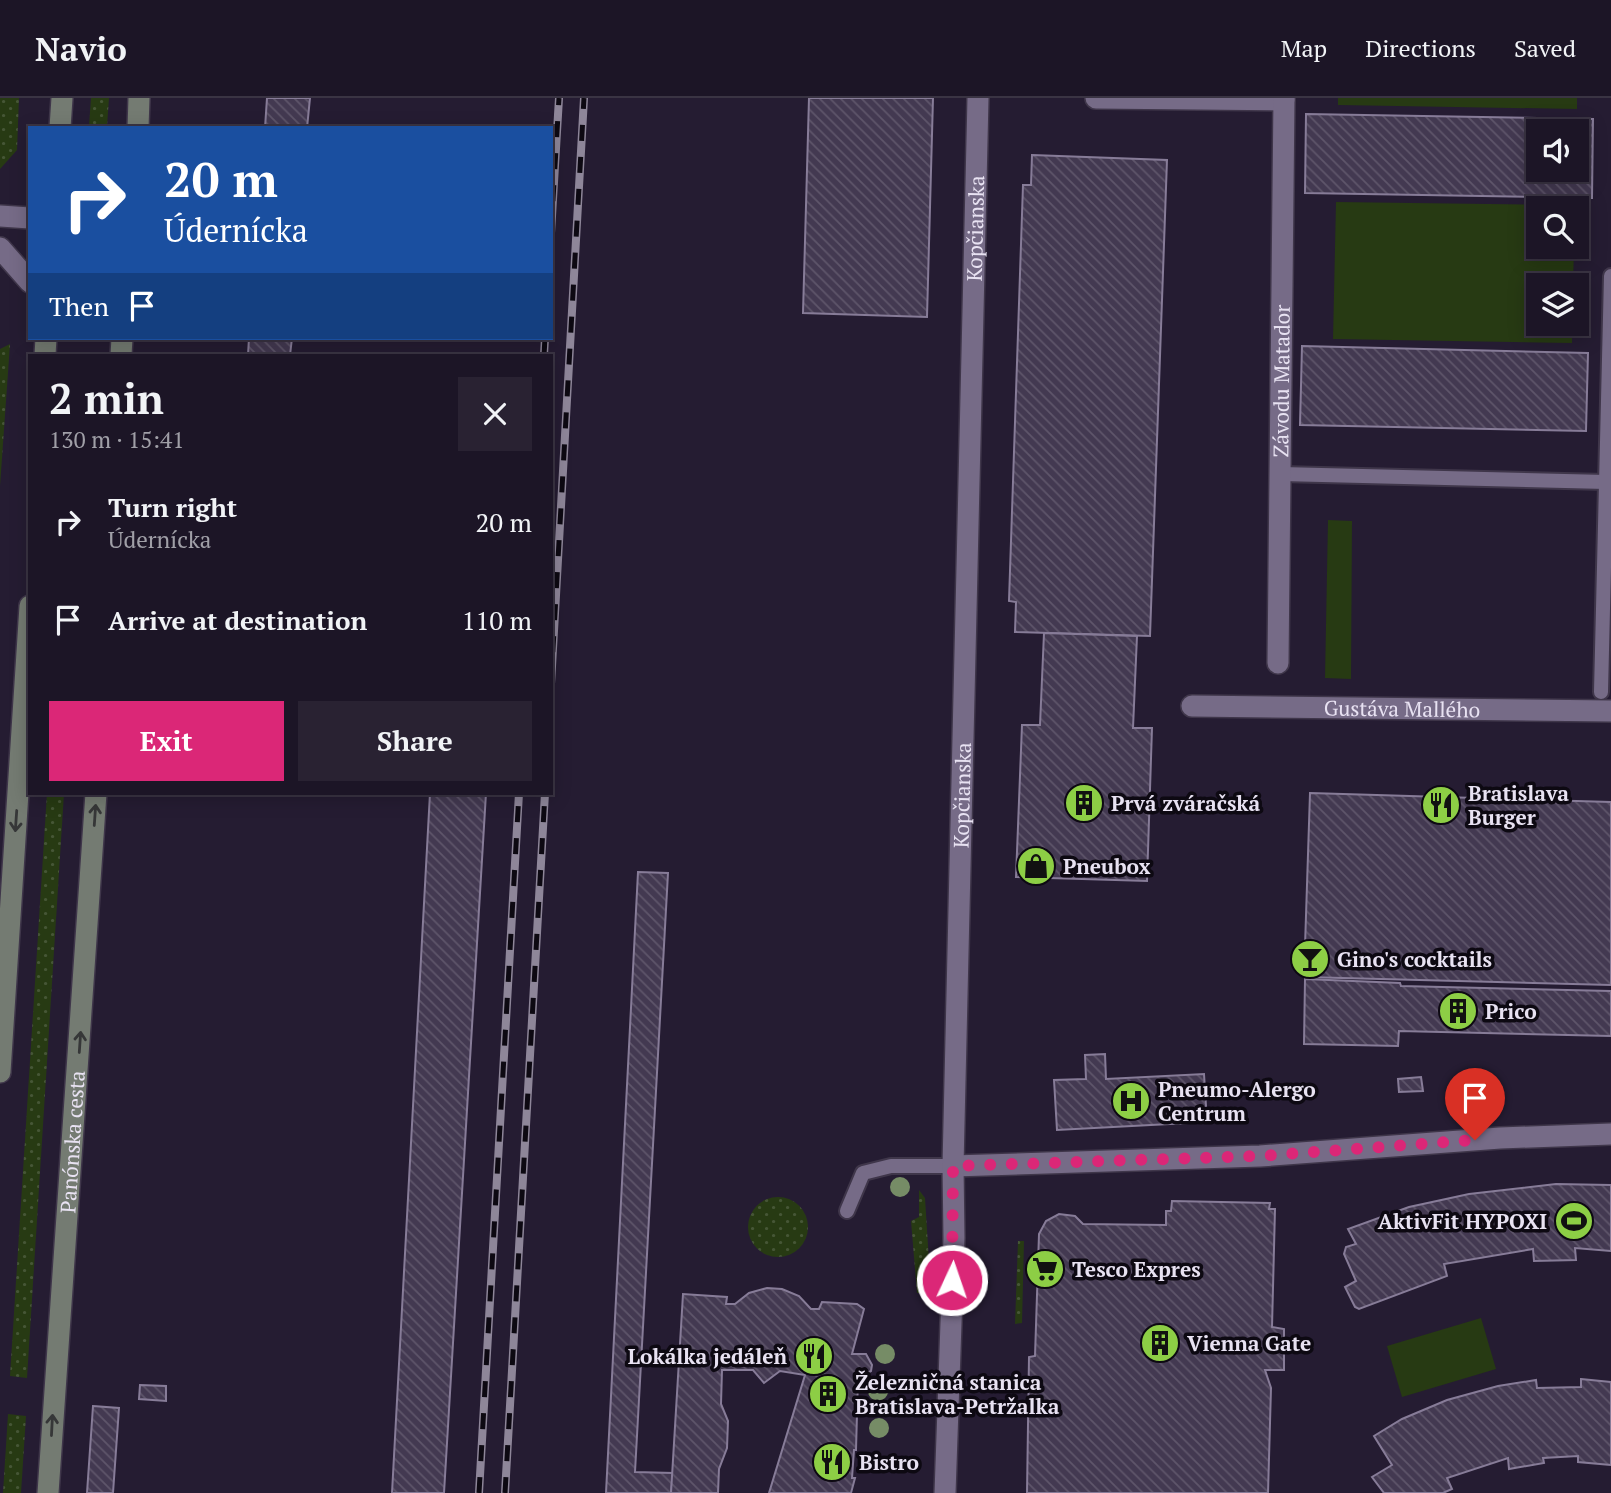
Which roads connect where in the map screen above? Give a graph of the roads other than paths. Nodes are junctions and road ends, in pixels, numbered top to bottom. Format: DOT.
graph roads {
  1 [pos="62,98"];
  2 [pos="139,98"];
  3 [pos="978,98"];
  4 [pos="1096,98"];
  5 [pos="1284,99"];
  6 [pos="60,126"];
  7 [pos="138,126"];
  8 [pos="0,216"];
  9 [pos="28,218"];
  10 [pos="0,248"];
  11 [pos="1611,276"];
  12 [pos="28,280"];
  13 [pos="1280,474"];
  14 [pos="1606,482"];
  15 [pos="28,637"];
  16 [pos="1278,663"];
  17 [pos="1601,692"];
  18 [pos="1192,706"];
  19 [pos="1611,711"];
  20 [pos="96,795"];
  21 [pos="0,1072"];
  22 [pos="1611,1134"];
  23 [pos="953,1166"];
  24 [pos="847,1211"];
  25 [pos="48,1493"];
  26 [pos="945,1493"];
  1 -- 6 [label="main road"];
  2 -- 7 [label="main road"];
  3 -- 23 [label="street, Kopčianska"];
  4 -- 5 [label="street"];
  5 -- 13 [label="street, Závodu Matador"];
  8 -- 9 [label="street"];
  10 -- 12 [label="street"];
  11 -- 14 [label="lane"];
  13 -- 14 [label="lane"];
  13 -- 16 [label="street, Závodu Matador"];
  14 -- 17 [label="lane"];
  15 -- 21 [label="main road, one-way"];
  18 -- 19 [label="street, Gustáva Mallého"];
  25 -- 20 [label="main road, Panónska cesta, one-way"];
  22 -- 23 [label="street"];
  23 -- 24 [label="lane"];
  23 -- 26 [label="street, Kopčianska"];
}
